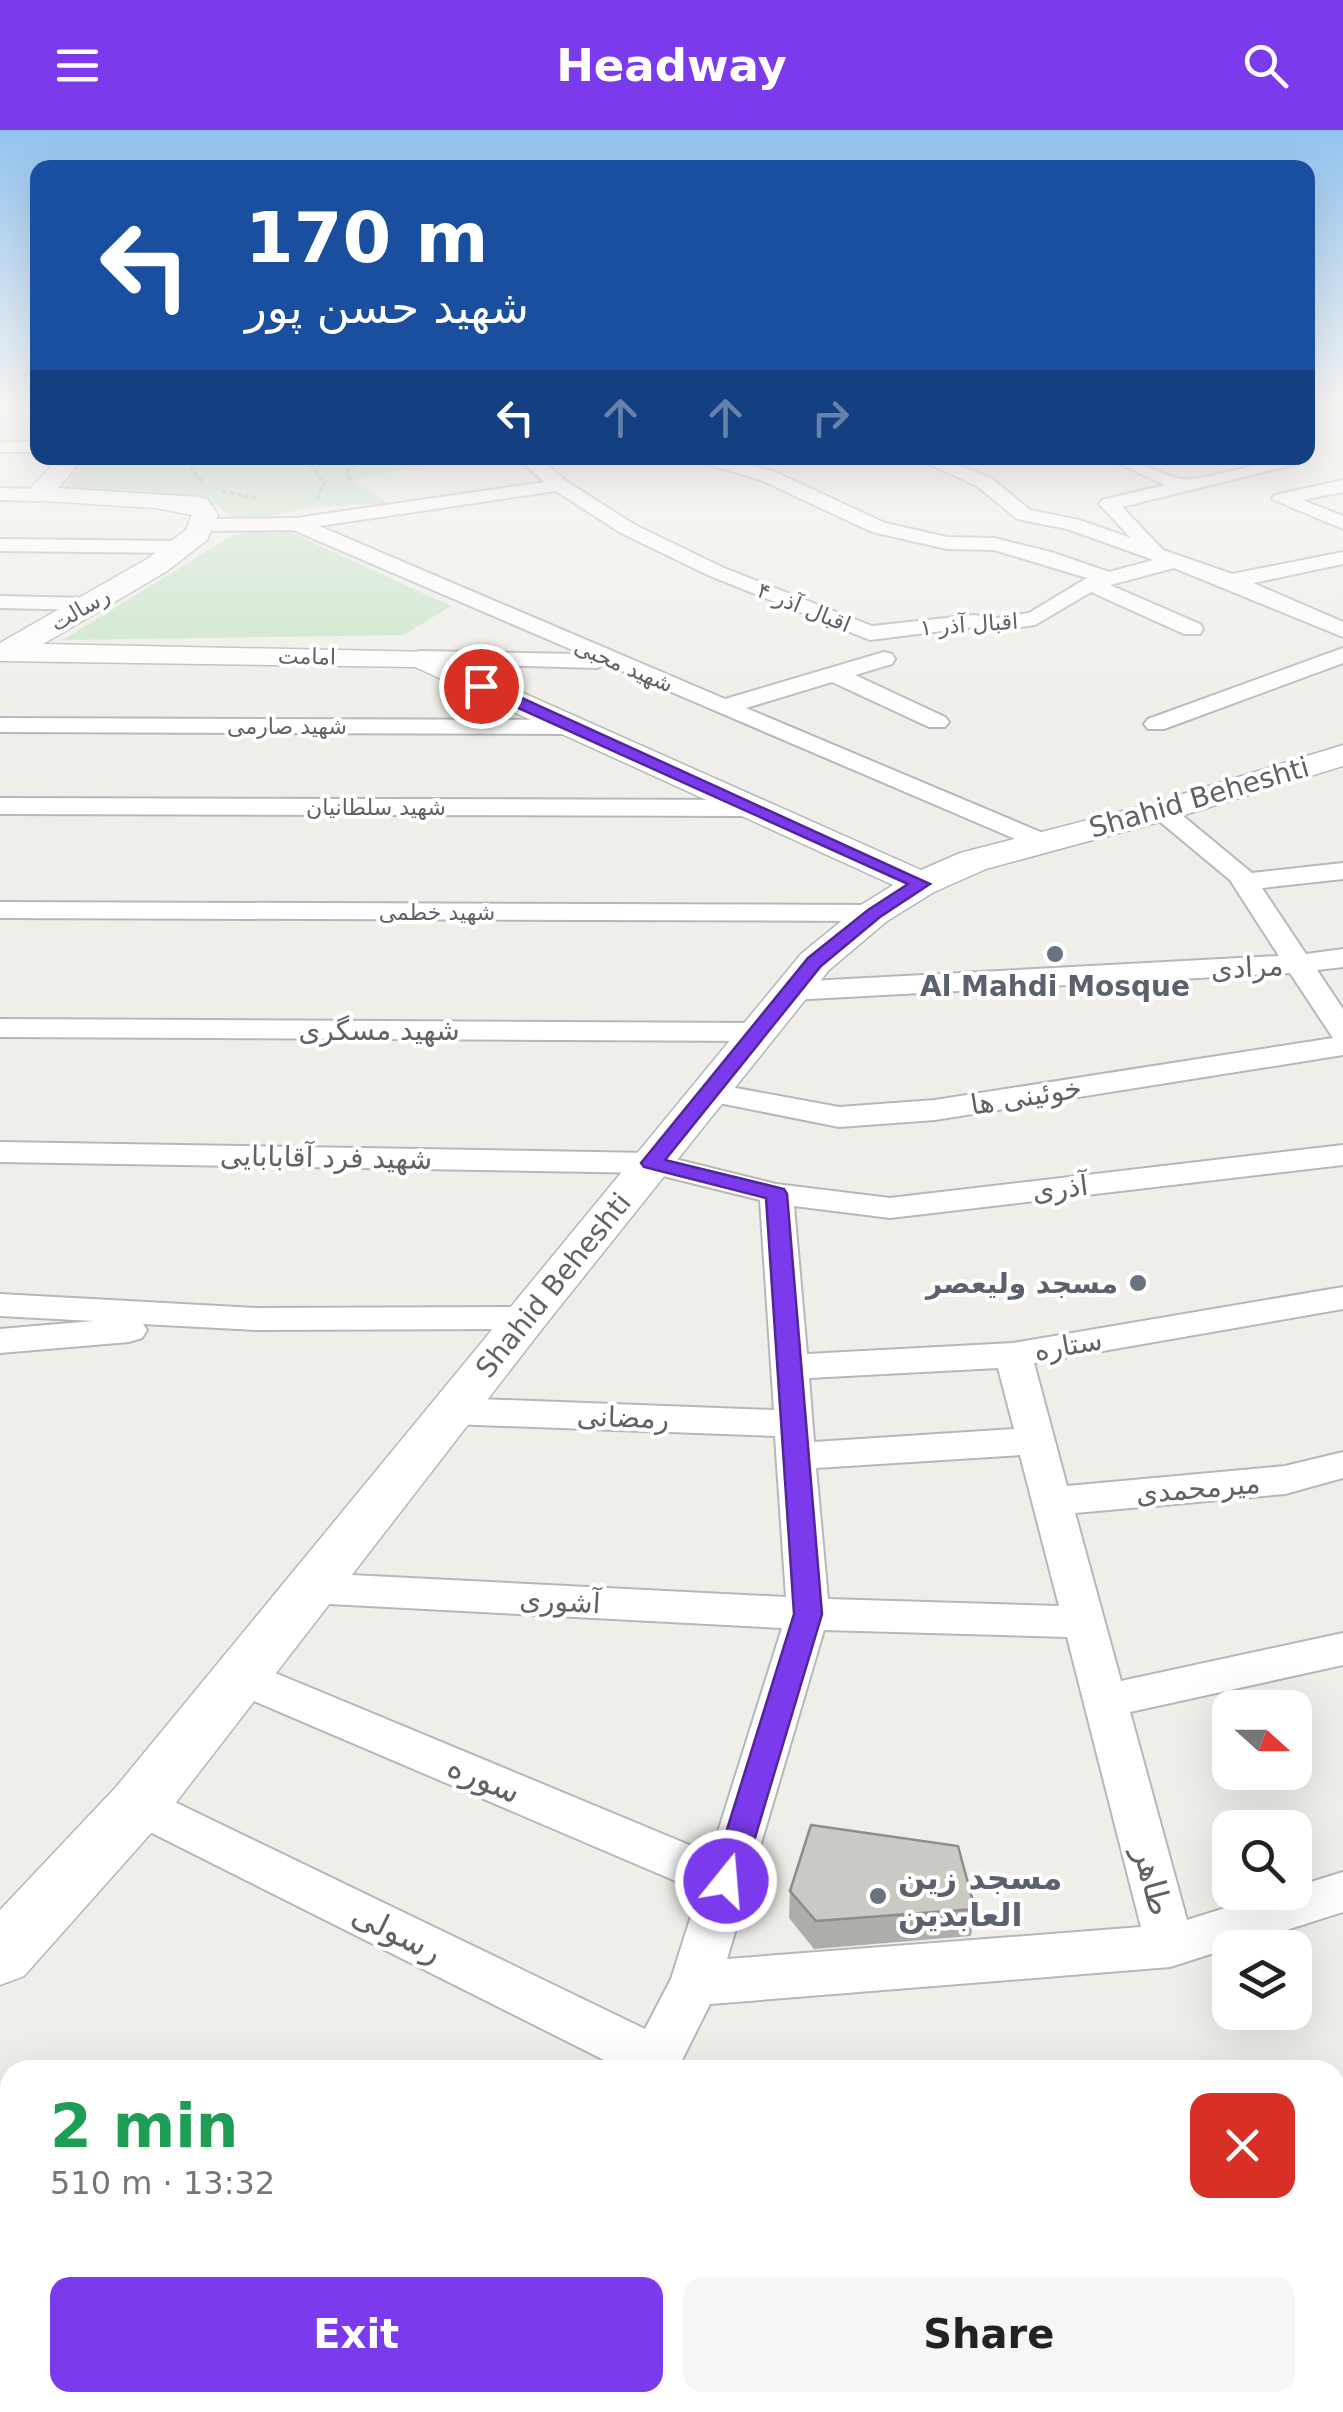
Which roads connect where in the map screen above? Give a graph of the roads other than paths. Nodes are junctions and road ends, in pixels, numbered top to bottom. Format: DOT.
graph roads {
  1 [pos="205,514"];
  2 [pos="314,514"];
  3 [pos="605,514"];
  4 [pos="850,514"];
  5 [pos="1023,514"];
  6 [pos="1120,514"];
  7 [pos="302,516"];
  8 [pos="201,525"];
  9 [pos="0,545"];
  10 [pos="180,547"];
  11 [pos="1167,558"];
  12 [pos="1343,558"];
  13 [pos="1099,581"];
  14 [pos="1231,581"];
  15 [pos="0,602"];
  16 [pos="89,604"];
  17 [pos="1192,629"];
  18 [pos="1343,630"];
  19 [pos="870,633"];
  20 [pos="1343,655"];
  21 [pos="3,656"];
  22 [pos="420,658"];
  23 [pos="884,659"];
  24 [pos="613,661"];
  25 [pos="832,674"];
  26 [pos="723,707"];
  27 [pos="937,722"];
  28 [pos="1156,724"];
  29 [pos="0,726"];
  30 [pos="573,727"];
  31 [pos="1343,755"];
  32 [pos="0,806"];
  33 [pos="752,808"];
  34 [pos="1162,810"];
  35 [pos="1040,842"];
  36 [pos="1343,871"];
  37 [pos="1245,882"];
  38 [pos="921,884"];
  39 [pos="0,910"];
  40 [pos="874,914"];
  41 [pos="1343,958"];
  42 [pos="1299,964"];
  43 [pos="791,992"];
  44 [pos="0,1028"];
  45 [pos="758,1032"];
  46 [pos="1343,1032"];
  47 [pos="1343,1046"];
  48 [pos="710,1092"];
  49 [pos="0,1152"];
  50 [pos="1343,1155"];
  51 [pos="651,1163"];
  52 [pos="776,1194"];
  53 [pos="1343,1298"];
  54 [pos="0,1305"];
  55 [pos="525,1318"];
  56 [pos="258,1319"];
  57 [pos="0,1341"];
  58 [pos="1013,1354"];
  59 [pos="790,1367"];
  60 [pos="452,1411"];
  61 [pos="796,1440"];
  62 [pos="1036,1441"];
  63 [pos="1343,1465"];
  64 [pos="1052,1501"];
  65 [pos="311,1588"];
  66 [pos="808,1614"];
  67 [pos="1084,1622"];
  68 [pos="1343,1650"];
  69 [pos="241,1676"];
  70 [pos="1105,1700"];
  71 [pos="138,1805"];
  72 [pos="726,1881"];
  73 [pos="1343,1892"];
  74 [pos="1170,1946"];
  75 [pos="0,1956"];
  76 [pos="695,1983"];
  77 [pos="643,2060"];
  78 [pos="656,2060"];
  1 -- 8 [label="street"];
  2 -- 7 [label="street"];
  3 -- 19 [label="street, اقبال آذر ۴"];
  4 -- 13 [label="street"];
  5 -- 11 [label="street"];
  6 -- 11 [label="street"];
  7 -- 8 [label="street, شهید محبی"];
  7 -- 24 [label="street, شهید محبی"];
  8 -- 10 [label="street, رسالت"];
  9 -- 10 [label="street"];
  10 -- 16 [label="street, رسالت"];
  11 -- 13 [label="street, اقبال آذر ۱"];
  11 -- 14 [label="street"];
  12 -- 14 [label="street"];
  13 -- 17 [label="street"];
  13 -- 19 [label="street, اقبال آذر ۱"];
  14 -- 18 [label="street"];
  15 -- 16 [label="street"];
  16 -- 21 [label="street, رسالت"];
  20 -- 28 [label="street"];
  21 -- 22 [label="street, امامت"];
  22 -- 24 [label="street, امامت"];
  22 -- 30 [label="street"];
  23 -- 25 [label="street"];
  24 -- 26 [label="street, شهید محبی"];
  25 -- 26 [label="street"];
  25 -- 27 [label="street"];
  26 -- 35 [label="street, شهید محبی"];
  29 -- 30 [label="street, شهید صارمی"];
  30 -- 33 [label="street"];
  31 -- 34 [label="street, Shahid Beheshti"];
  32 -- 33 [label="street, شهید سلطانیان"];
  33 -- 38 [label="street"];
  34 -- 35 [label="street, Shahid Beheshti"];
  34 -- 37 [label="street"];
  35 -- 38 [label="street, Shahid Beheshti"];
  36 -- 37 [label="street"];
  37 -- 42 [label="street"];
  38 -- 40 [label="street, Shahid Beheshti"];
  39 -- 40 [label="street, شهید خطمی"];
  40 -- 43 [label="street, Shahid Beheshti"];
  41 -- 42 [label="street, مرادی"];
  42 -- 43 [label="street, مرادی"];
  42 -- 46 [label="street"];
  43 -- 45 [label="street, Shahid Beheshti"];
  44 -- 45 [label="street, شهید مسگری"];
  45 -- 48 [label="street, Shahid Beheshti"];
  47 -- 48 [label="street, خوئینی ها"];
  48 -- 51 [label="street, Shahid Beheshti"];
  49 -- 51 [label="street, شهید فرد آقابابایی"];
  50 -- 52 [label="street, آذری"];
  51 -- 52 [label="street, شهید فرد آقابابایی"];
  51 -- 55 [label="street, Shahid Beheshti"];
  52 -- 59 [label="street"];
  53 -- 58 [label="street, ستاره"];
  54 -- 56 [label="street"];
  55 -- 56 [label="street"];
  55 -- 60 [label="street, Shahid Beheshti"];
  56 -- 57 [label="street"];
  58 -- 59 [label="street, ستاره"];
  58 -- 62 [label="street, طاهر"];
  59 -- 61 [label="street"];
  60 -- 61 [label="street, رمضانی"];
  60 -- 65 [label="street, Shahid Beheshti"];
  61 -- 62 [label="street, رمضانی"];
  61 -- 66 [label="street"];
  62 -- 64 [label="street, طاهر"];
  63 -- 64 [label="street, میرمحمدی"];
  64 -- 67 [label="street, طاهر"];
  65 -- 66 [label="street, آشوری"];
  65 -- 69 [label="street, Shahid Beheshti"];
  66 -- 67 [label="street, آشوری"];
  66 -- 72 [label="street"];
  67 -- 70 [label="street, طاهر"];
  68 -- 70 [label="street"];
  69 -- 71 [label="street, Shahid Beheshti"];
  69 -- 72 [label="street, سوره"];
  70 -- 74 [label="street, طاهر"];
  71 -- 75 [label="street, Shahid Beheshti"];
  71 -- 77 [label="street, رسولی"];
  72 -- 76 [label="street"];
  73 -- 74 [label="street"];
  74 -- 76 [label="street, طاهر"];
  76 -- 78 [label="street"];
}
